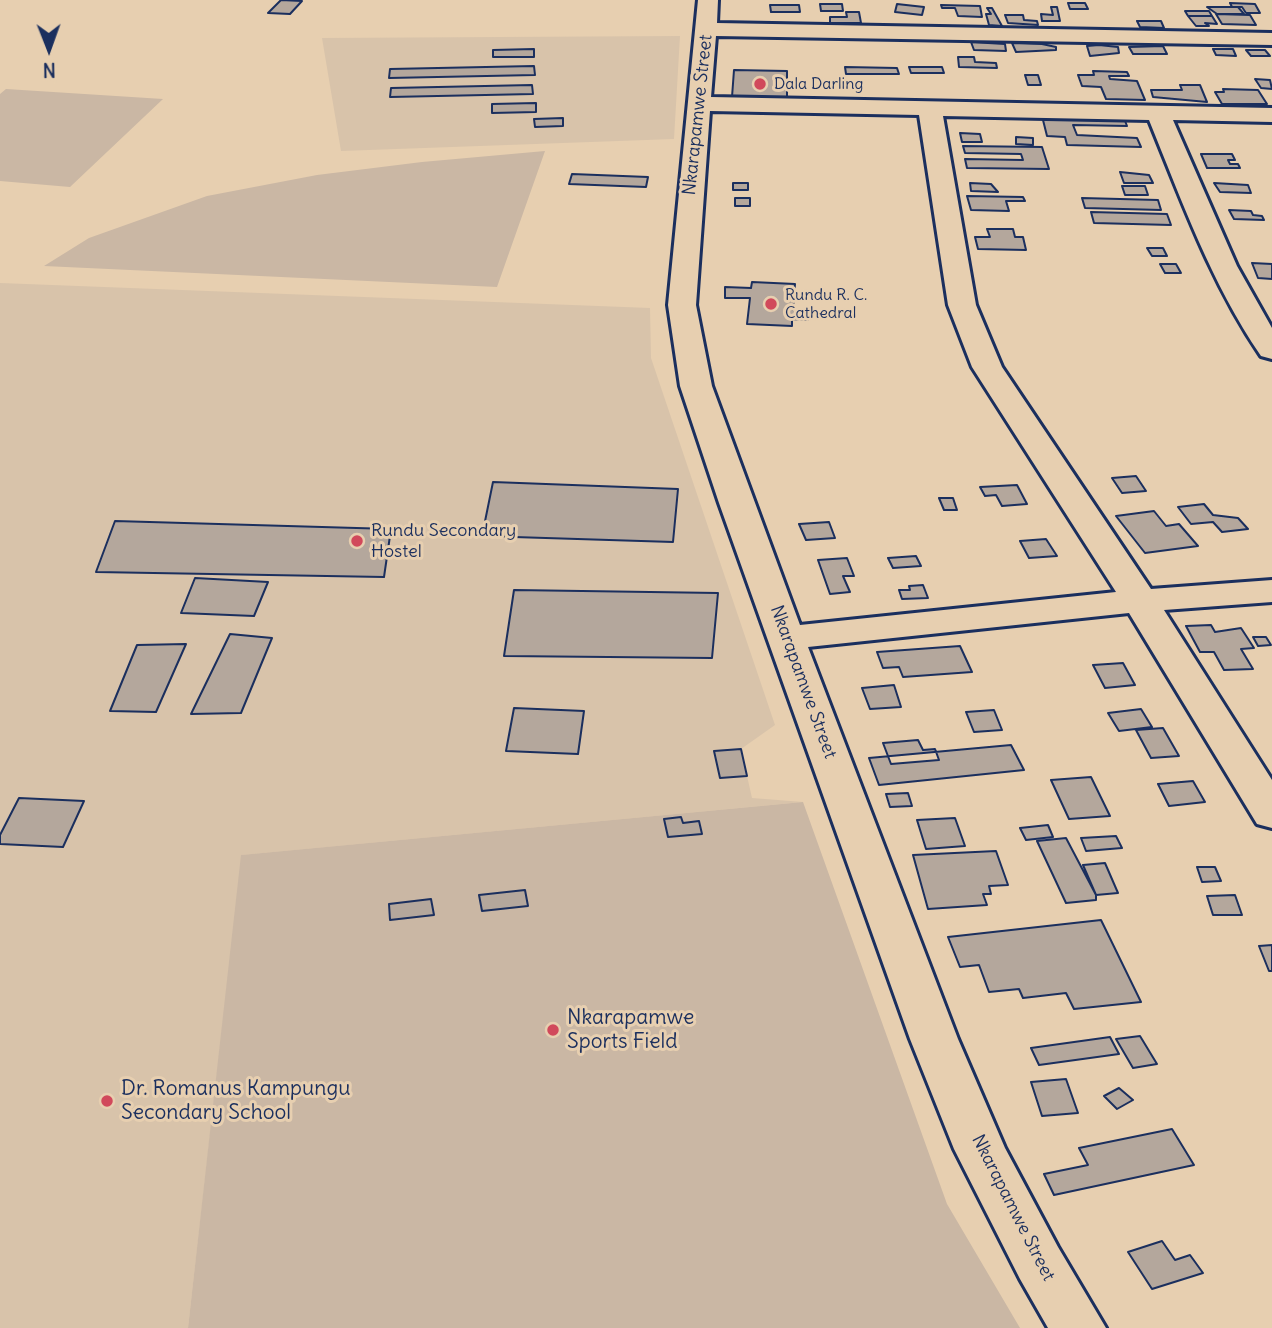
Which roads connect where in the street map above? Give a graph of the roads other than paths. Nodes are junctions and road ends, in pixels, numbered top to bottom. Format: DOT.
graph roads {
  1 [pos="709,0"];
  2 [pos="707,29"];
  3 [pos="1272,39"];
  4 [pos="699,104"];
  5 [pos="930,108"];
  6 [pos="1158,113"];
  7 [pos="1272,116"];
  8 [pos="1272,350"];
  9 [pos="1272,591"];
  10 [pos="1140,601"];
  11 [pos="786,638"];
  12 [pos="1272,814"];
  13 [pos="1078,1328"];
  1 -- 2 [label="street, Nkarapamwe Street"];
  2 -- 3 [label="street"];
  2 -- 4 [label="street, Nkarapamwe Street"];
  4 -- 5 [label="street"];
  4 -- 11 [label="street, Nkarapamwe Street"];
  5 -- 6 [label="street"];
  5 -- 10 [label="street"];
  6 -- 7 [label="street"];
  6 -- 8 [label="street"];
  9 -- 10 [label="street"];
  10 -- 11 [label="street"];
  10 -- 12 [label="street"];
  11 -- 13 [label="street, Nkarapamwe Street"];
}
